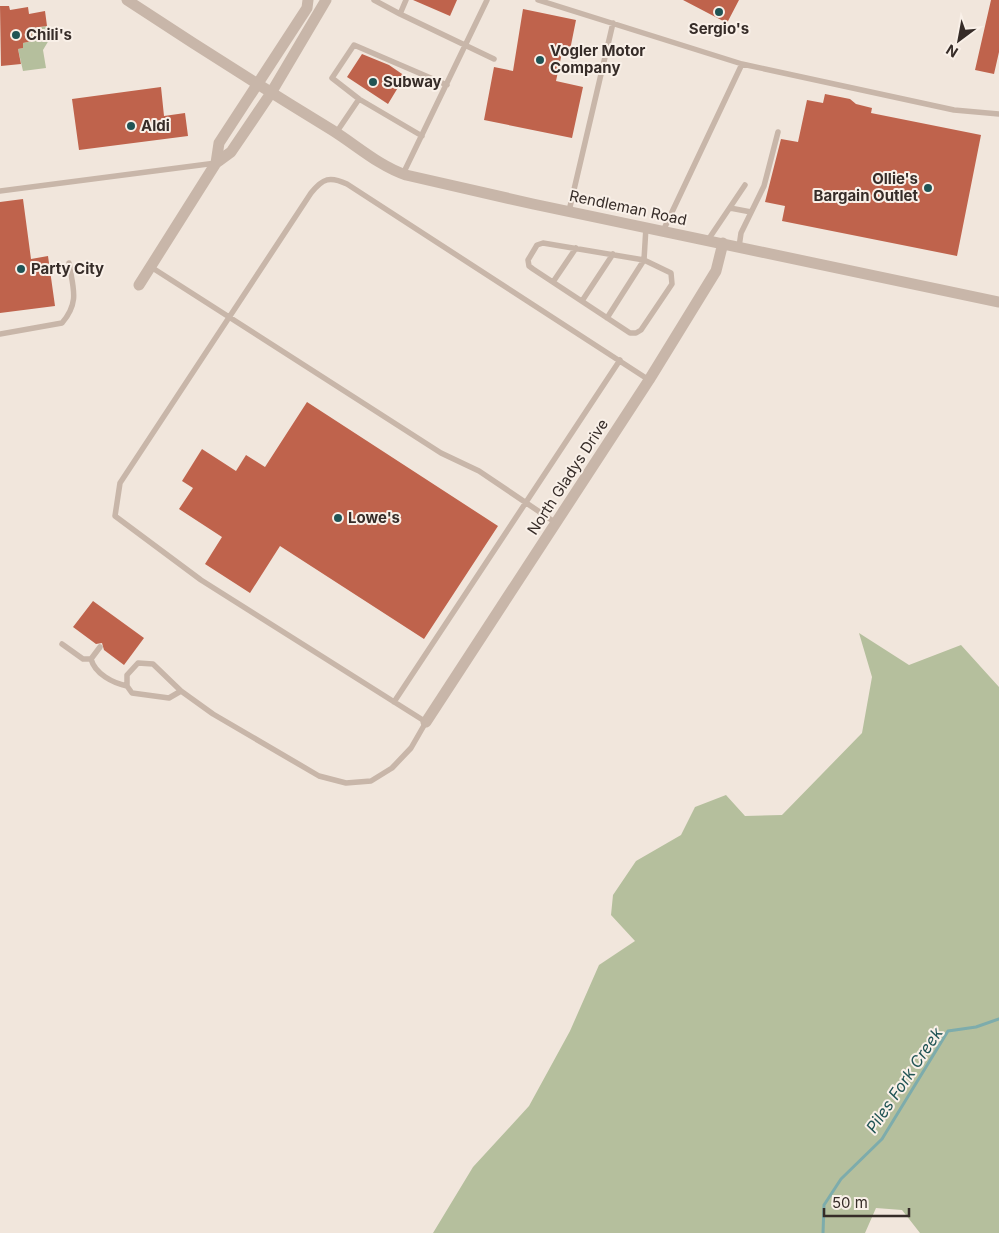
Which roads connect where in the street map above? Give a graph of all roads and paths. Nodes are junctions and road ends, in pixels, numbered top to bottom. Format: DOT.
graph roads {
  1 [pos="127,0"];
  2 [pos="308,0"];
  3 [pos="326,0"];
  4 [pos="374,0"];
  5 [pos="406,0"];
  6 [pos="486,0"];
  7 [pos="538,0"];
  8 [pos="400,14"];
  9 [pos="613,23"];
  10 [pos="465,46"];
  11 [pos="494,59"];
  12 [pos="742,64"];
  13 [pos="447,85"];
  14 [pos="258,87"];
  15 [pos="271,93"];
  16 [pos="359,99"];
  17 [pos="999,114"];
  18 [pos="778,132"];
  19 [pos="336,133"];
  20 [pos="422,136"];
  21 [pos="216,163"];
  22 [pos="403,174"];
  23 [pos="745,184"];
  24 [pos="0,191"];
  25 [pos="730,208"];
  26 [pos="569,211"];
  27 [pos="751,212"];
  28 [pos="646,227"];
  29 [pos="663,231"];
  30 [pos="708,240"];
  31 [pos="724,243"];
  32 [pos="739,247"];
  33 [pos="576,248"];
  34 [pos="613,254"];
  35 [pos="644,260"];
  36 [pos="69,263"];
  37 [pos="150,268"];
  38 [pos="553,282"];
  39 [pos="140,285"];
  40 [pos="582,301"];
  41 [pos="999,302"];
  42 [pos="231,318"];
  43 [pos="607,318"];
  44 [pos="0,334"];
  45 [pos="620,360"];
  46 [pos="649,380"];
  47 [pos="527,502"];
  48 [pos="556,523"];
  49 [pos="62,644"];
  50 [pos="100,647"];
  51 [pos="92,659"];
  52 [pos="127,686"];
  53 [pos="181,691"];
  54 [pos="394,702"];
  55 [pos="426,722"];
  1 -- 14 [label="street, Rendleman Road"];
  2 -- 14 [label="street"];
  3 -- 15 [label="street"];
  4 -- 8 [label="lane"];
  5 -- 8 [label="lane"];
  6 -- 10 [label="lane"];
  7 -- 9 [label="lane"];
  8 -- 10 [label="lane"];
  9 -- 12 [label="lane"];
  9 -- 26 [label="lane"];
  10 -- 11 [label="lane"];
  10 -- 13 [label="lane"];
  12 -- 17 [label="lane"];
  12 -- 29 [label="lane"];
  13 -- 16 [label="lane"];
  13 -- 20 [label="lane"];
  14 -- 15 [label="street, Rendleman Road"];
  14 -- 21 [label="street"];
  15 -- 19 [label="street, Rendleman Road"];
  15 -- 21 [label="street"];
  16 -- 19 [label="lane"];
  16 -- 20 [label="lane"];
  18 -- 27 [label="lane"];
  19 -- 22 [label="street, Rendleman Road"];
  20 -- 22 [label="lane"];
  21 -- 24 [label="lane"];
  21 -- 37 [label="street"];
  22 -- 26 [label="street, Rendleman Road"];
  23 -- 25 [label="lane"];
  25 -- 27 [label="lane"];
  25 -- 30 [label="lane"];
  26 -- 28 [label="street, Rendleman Road"];
  27 -- 32 [label="lane"];
  28 -- 29 [label="street, Rendleman Road"];
  28 -- 35 [label="lane"];
  29 -- 30 [label="street, Rendleman Road"];
  30 -- 31 [label="street, Rendleman Road"];
  31 -- 32 [label="street, Rendleman Road"];
  31 -- 46 [label="street, North Gladys Drive"];
  32 -- 41 [label="street, Rendleman Road"];
  33 -- 34 [label="lane"];
  33 -- 38 [label="lane"];
  33 -- 38 [label="lane"];
  34 -- 35 [label="lane"];
  34 -- 40 [label="lane"];
  35 -- 43 [label="lane"];
  35 -- 43 [label="lane"];
  36 -- 44 [label="lane"];
  37 -- 39 [label="street"];
  37 -- 42 [label="lane"];
  38 -- 40 [label="lane"];
  40 -- 43 [label="lane"];
  42 -- 45 [label="lane"];
  42 -- 47 [label="lane"];
  42 -- 54 [label="lane"];
  45 -- 46 [label="lane"];
  45 -- 47 [label="lane"];
  46 -- 48 [label="street, North Gladys Drive"];
  47 -- 48 [label="lane"];
  47 -- 54 [label="lane"];
  48 -- 55 [label="street, North Gladys Drive"];
  49 -- 51 [label="lane"];
  50 -- 51 [label="lane"];
  51 -- 52 [label="lane"];
  52 -- 53 [label="lane"];
  52 -- 53 [label="lane"];
  53 -- 55 [label="lane"];
  54 -- 55 [label="lane"];
}
